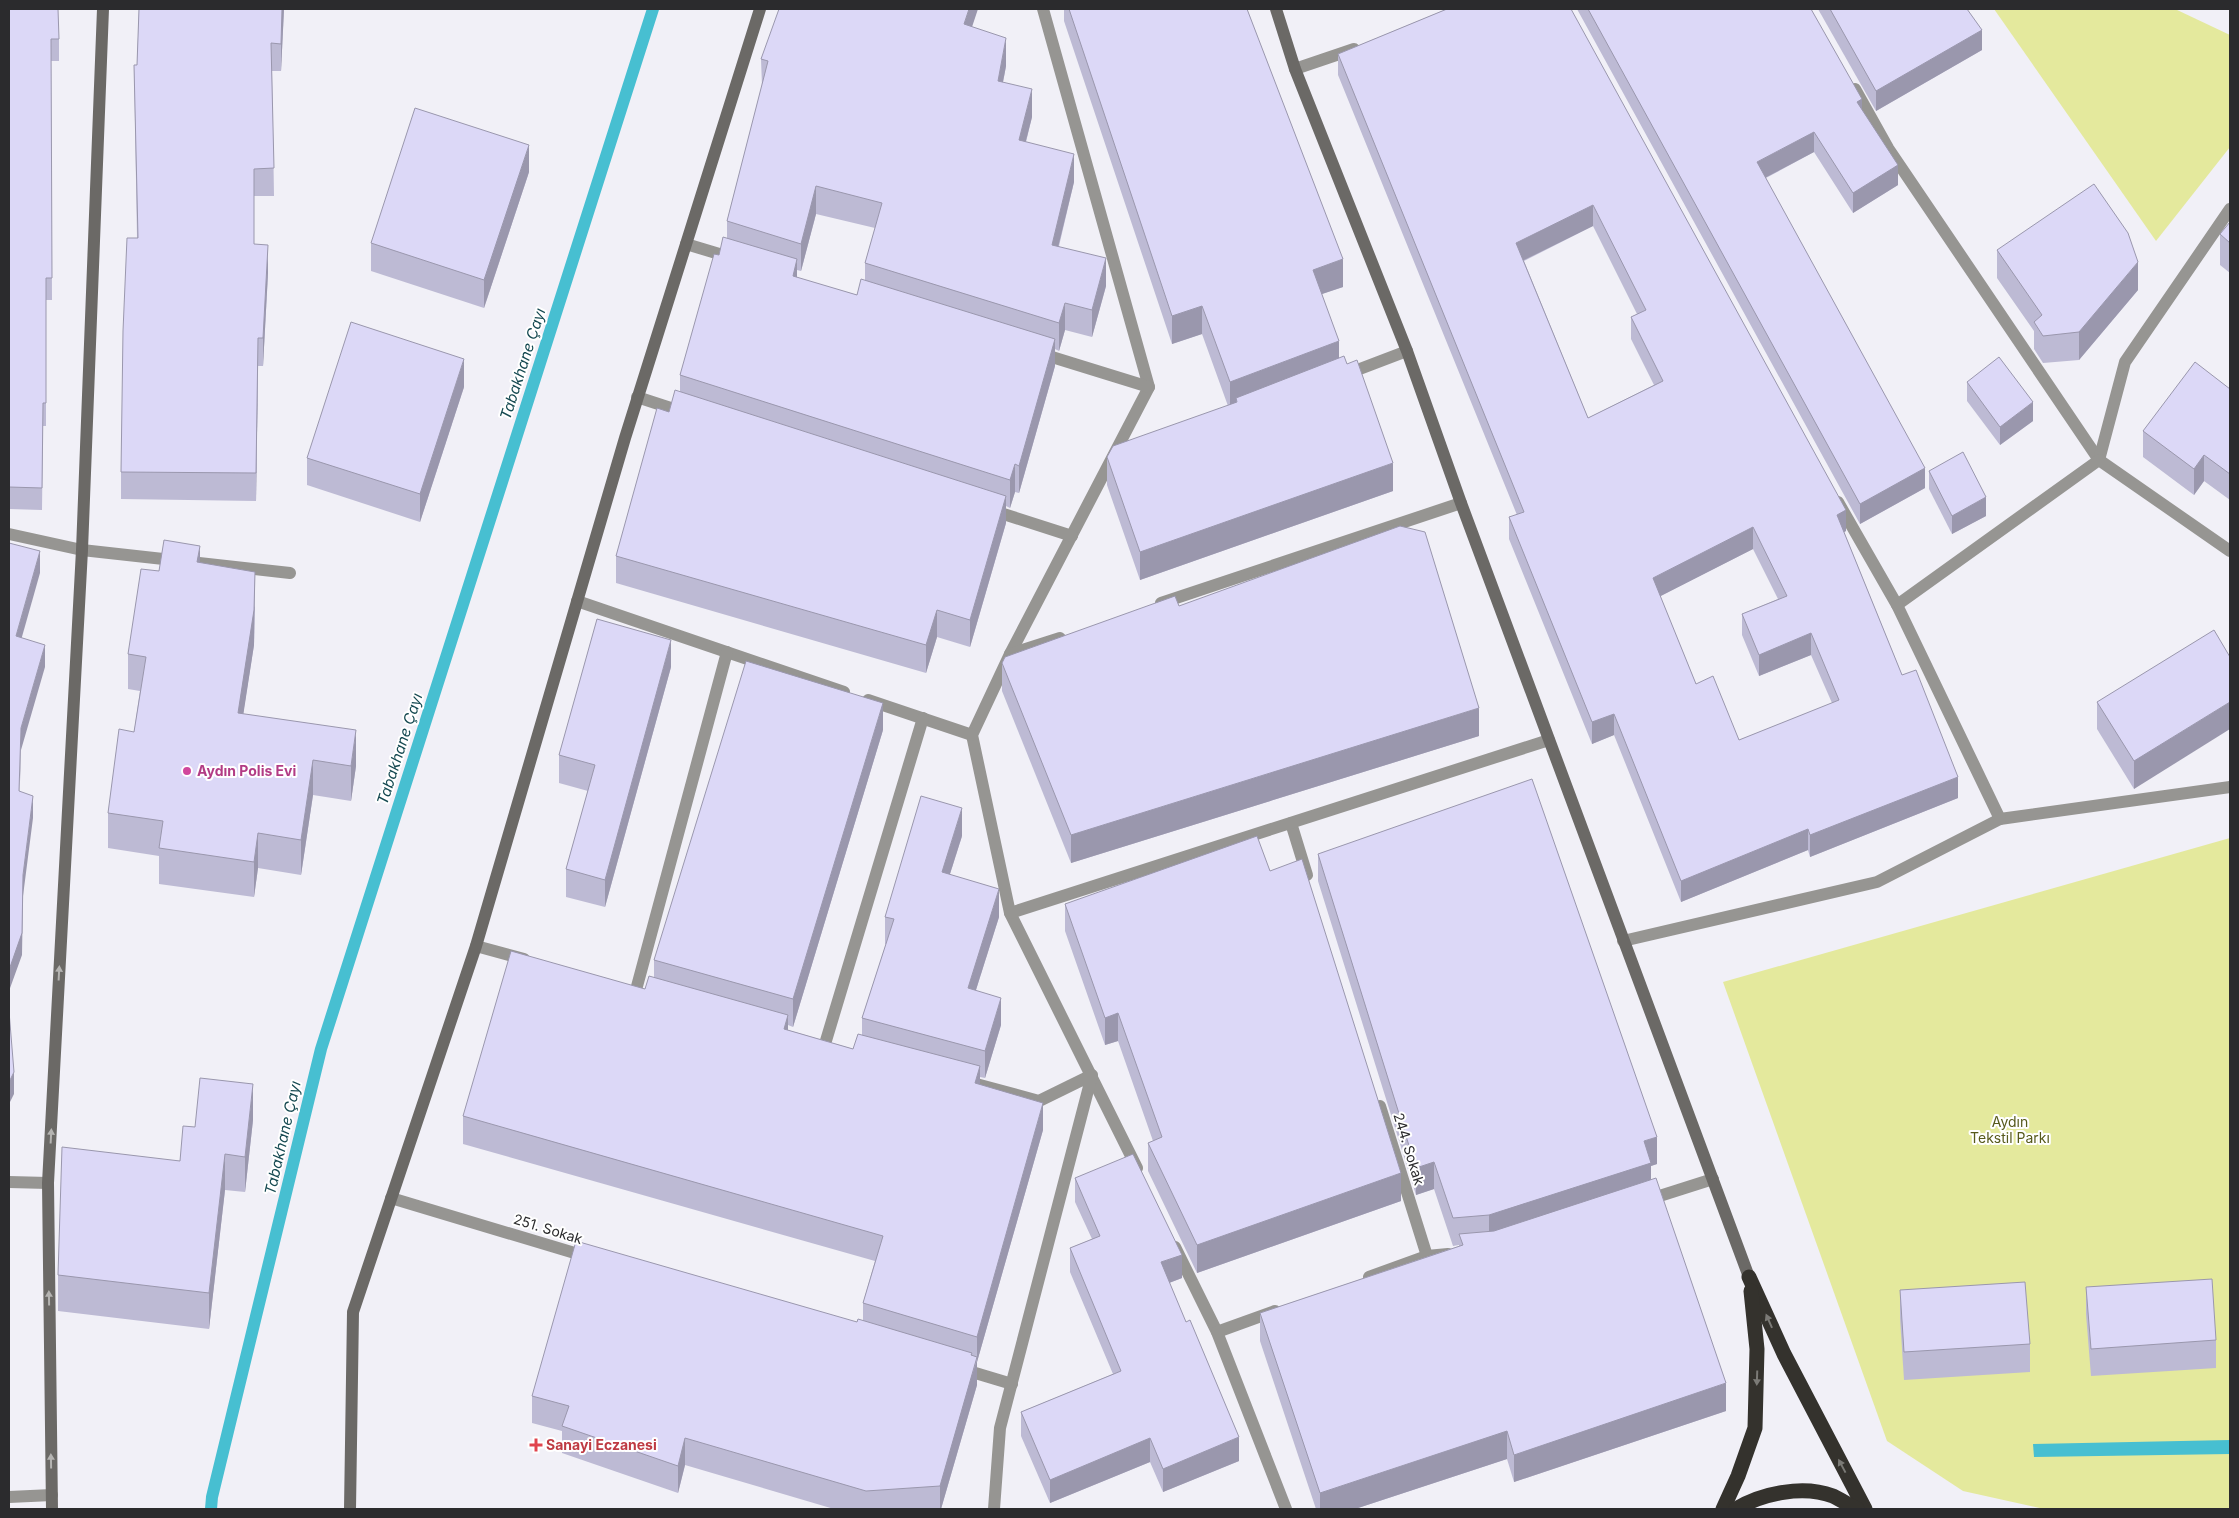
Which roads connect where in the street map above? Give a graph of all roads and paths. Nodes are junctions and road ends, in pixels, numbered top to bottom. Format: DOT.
graph roads {
  1 [pos="103,9"];
  2 [pos="760,9"];
  3 [pos="1043,9"];
  4 [pos="1276,9"];
  5 [pos="1370,44"];
  6 [pos="1295,69"];
  7 [pos="1848,78"];
  8 [pos="2230,209"];
  9 [pos="686,244"];
  10 [pos="752,264"];
  11 [pos="1026,349"];
  12 [pos="1407,351"];
  13 [pos="1335,379"];
  14 [pos="1149,387"];
  15 [pos="637,397"];
  16 [pos="694,415"];
  17 [pos="1126,458"];
  18 [pos="2099,460"];
  19 [pos="1108,465"];
  20 [pos="1834,494"];
  21 [pos="1461,503"];
  22 [pos="977,506"];
  23 [pos="9,534"];
  24 [pos="1072,536"];
  25 [pos="82,550"];
  26 [pos="2230,551"];
  27 [pos="290,573"];
  28 [pos="577,601"];
  29 [pos="1897,604"];
  30 [pos="1151,607"];
  31 [pos="1076,632"];
  32 [pos="727,652"];
  33 [pos="1010,654"];
  34 [pos="923,718"];
  35 [pos="972,735"];
  36 [pos="1549,740"];
  37 [pos="2230,787"];
  38 [pos="2000,820"];
  39 [pos="1291,822"];
  40 [pos="1312,888"];
  41 [pos="1010,912"];
  42 [pos="1623,941"];
  43 [pos="476,946"];
  44 [pos="533,961"];
  45 [pos="636,990"];
  46 [pos="825,1044"];
  47 [pos="1092,1075"];
  48 [pos="955,1078"];
  49 [pos="1377,1096"];
  50 [pos="1713,1179"];
  51 [pos="9,1182"];
  52 [pos="1144,1182"];
  53 [pos="48,1183"];
  54 [pos="391,1198"];
  55 [pos="1639,1203"];
  56 [pos="1169,1235"];
  57 [pos="1464,1253"];
  58 [pos="1427,1256"];
  59 [pos="601,1261"];
  60 [pos="1749,1277"];
  61 [pos="1354,1282"];
  62 [pos="1290,1306"];
  63 [pos="1216,1332"];
  64 [pos="945,1364"];
  65 [pos="1012,1384"];
  66 [pos="52,1494"];
  67 [pos="9,1497"];
  68 [pos="52,1509"];
  69 [pos="350,1509"];
  70 [pos="994,1509"];
  71 [pos="1286,1509"];
  72 [pos="1724,1509"];
  73 [pos="1736,1509"];
  74 [pos="1857,1509"];
  75 [pos="1865,1509"];
  1 -- 25 [label="street"];
  2 -- 9 [label="street"];
  3 -- 14 [label="street"];
  4 -- 6 [label="street"];
  5 -- 6 [label="street"];
  6 -- 12 [label="street"];
  7 -- 18 [label="street"];
  8 -- 18 [label="street"];
  9 -- 10 [label="street"];
  9 -- 15 [label="street"];
  11 -- 14 [label="street"];
  12 -- 13 [label="street"];
  12 -- 21 [label="street"];
  14 -- 19 [label="street"];
  15 -- 16 [label="street"];
  15 -- 28 [label="street"];
  17 -- 19 [label="street"];
  18 -- 26 [label="street"];
  18 -- 29 [label="street"];
  19 -- 24 [label="street"];
  20 -- 29 [label="street"];
  21 -- 30 [label="street"];
  21 -- 36 [label="street"];
  22 -- 24 [label="street"];
  23 -- 25 [label="street"];
  24 -- 33 [label="street"];
  25 -- 27 [label="street"];
  53 -- 25 [label="street, one-way"];
  28 -- 32 [label="street"];
  28 -- 43 [label="street"];
  29 -- 38 [label="street"];
  31 -- 33 [label="street"];
  32 -- 34 [label="street"];
  32 -- 45 [label="street"];
  33 -- 35 [label="street"];
  34 -- 35 [label="street"];
  34 -- 46 [label="street"];
  35 -- 41 [label="street"];
  36 -- 39 [label="street"];
  36 -- 42 [label="street"];
  37 -- 38 [label="street"];
  38 -- 42 [label="street"];
  39 -- 40 [label="street"];
  39 -- 41 [label="street"];
  41 -- 47 [label="street"];
  42 -- 50 [label="street"];
  43 -- 44 [label="street"];
  43 -- 54 [label="street"];
  47 -- 48 [label="street"];
  47 -- 52 [label="street"];
  47 -- 65 [label="street"];
  49 -- 58 [label="street, 244. Sokak"];
  50 -- 55 [label="street"];
  50 -- 60 [label="street"];
  51 -- 53 [label="street"];
  66 -- 53 [label="street, one-way"];
  54 -- 59 [label="street, 251. Sokak"];
  54 -- 69 [label="street"];
  56 -- 63 [label="street"];
  57 -- 58 [label="street"];
  58 -- 61 [label="street"];
  60 -- 72 [label="highway, one-way"];
  75 -- 60 [label="highway, one-way"];
  62 -- 63 [label="street"];
  63 -- 71 [label="street"];
  64 -- 65 [label="street"];
  65 -- 70 [label="street"];
  66 -- 67 [label="street"];
  66 -- 68 [label="street"];
  73 -- 74 [label="highway"];
}
